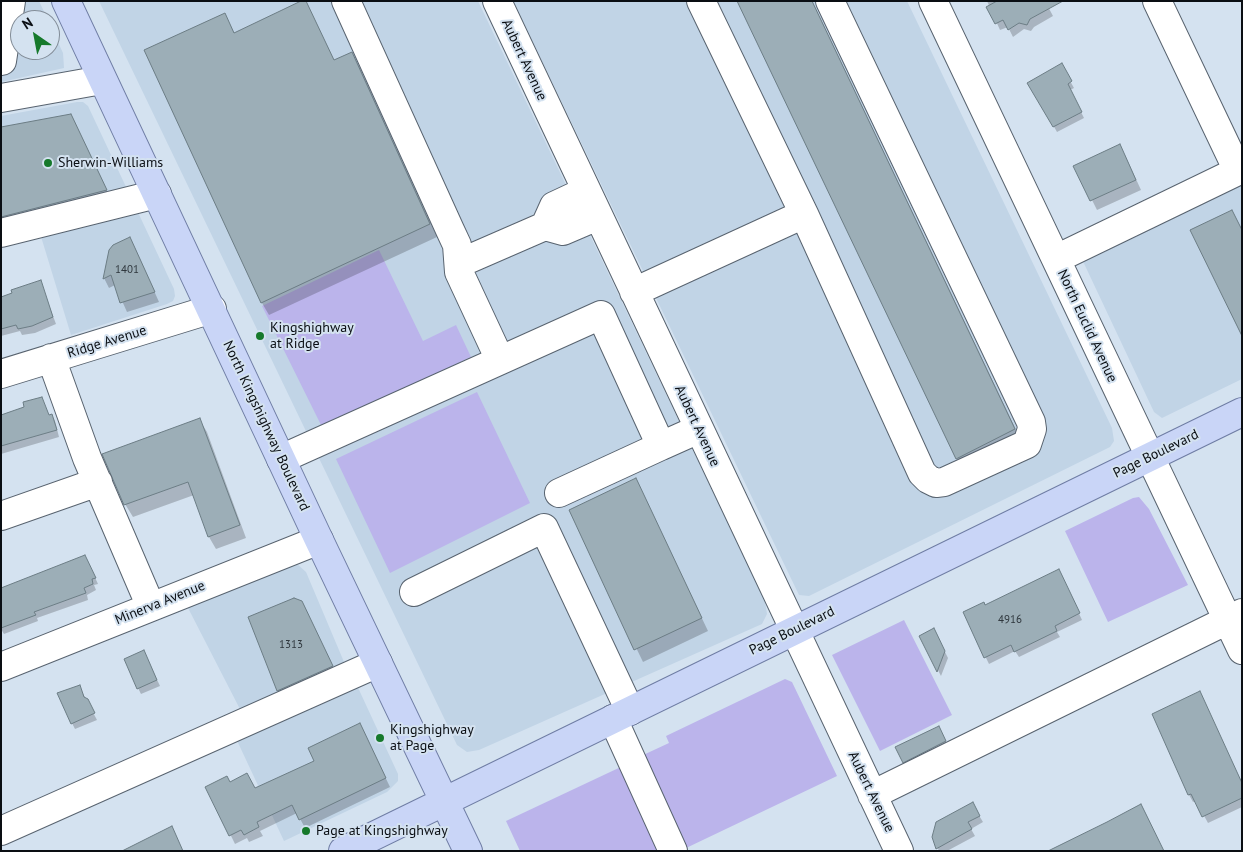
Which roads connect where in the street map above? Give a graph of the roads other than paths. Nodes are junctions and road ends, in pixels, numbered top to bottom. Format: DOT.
graph roads {
  1 [pos="66,1"];
  2 [pos="346,1"];
  3 [pos="497,1"];
  4 [pos="701,1"];
  5 [pos="830,1"];
  6 [pos="934,1"];
  7 [pos="1157,1"];
  8 [pos="10,3"];
  9 [pos="4,33"];
  10 [pos="2,61"];
  11 [pos="102,80"];
  12 [pos="4,98"];
  13 [pos="1240,170"];
  14 [pos="586,191"];
  15 [pos="158,194"];
  16 [pos="804,214"];
  17 [pos="598,216"];
  18 [pos="545,226"];
  19 [pos="1,233"];
  20 [pos="1056,259"];
  21 [pos="460,263"];
  22 [pos="634,292"];
  23 [pos="212,310"];
  24 [pos="51,358"];
  25 [pos="500,360"];
  26 [pos="1,374"];
  27 [pos="1242,412"];
  28 [pos="699,429"];
  29 [pos="661,446"];
  30 [pos="1150,457"];
  31 [pos="281,459"];
  32 [pos="98,482"];
  33 [pos="559,493"];
  34 [pos="1,516"];
  35 [pos="319,540"];
  36 [pos="414,592"];
  37 [pos="151,607"];
  38 [pos="1235,617"];
  39 [pos="794,630"];
  40 [pos="1242,650"];
  41 [pos="378,663"];
  42 [pos="1,667"];
  43 [pos="622,715"];
  44 [pos="872,795"];
  45 [pos="445,802"];
  46 [pos="1,831"];
  47 [pos="343,851"];
  48 [pos="468,851"];
  49 [pos="673,851"];
  50 [pos="899,851"];
  1 -- 11 [label="main road, North Kingshighway Boulevard"];
  2 -- 21 [label="street"];
  3 -- 14 [label="street, Aubert Avenue"];
  4 -- 16 [label="street"];
  5 -- 16 [label="street"];
  6 -- 20 [label="street, North Euclid Avenue"];
  7 -- 13 [label="street"];
  8 -- 9 [label="street"];
  9 -- 10 [label="street"];
  10 -- 12 [label="street"];
  11 -- 12 [label="street"];
  11 -- 15 [label="main road, North Kingshighway Boulevard"];
  13 -- 20 [label="street"];
  14 -- 17 [label="street, Aubert Avenue"];
  14 -- 18 [label="street"];
  15 -- 19 [label="street"];
  15 -- 23 [label="main road, North Kingshighway Boulevard"];
  16 -- 22 [label="street"];
  17 -- 18 [label="street"];
  17 -- 22 [label="street, Aubert Avenue"];
  18 -- 21 [label="street"];
  20 -- 30 [label="street, North Euclid Avenue"];
  21 -- 25 [label="street"];
  22 -- 28 [label="street, Aubert Avenue"];
  23 -- 24 [label="street, Ridge Avenue"];
  23 -- 31 [label="main road, North Kingshighway Boulevard"];
  24 -- 26 [label="street, Ridge Avenue"];
  24 -- 32 [label="street"];
  25 -- 29 [label="street"];
  25 -- 31 [label="street"];
  27 -- 30 [label="main road, Page Boulevard"];
  28 -- 29 [label="street"];
  28 -- 39 [label="street, Aubert Avenue"];
  29 -- 33 [label="street"];
  30 -- 38 [label="street, North Euclid Avenue"];
  30 -- 39 [label="main road, Page Boulevard"];
  31 -- 35 [label="main road, North Kingshighway Boulevard"];
  32 -- 34 [label="street"];
  32 -- 37 [label="street"];
  35 -- 37 [label="street, Minerva Avenue"];
  35 -- 41 [label="main road, North Kingshighway Boulevard"];
  36 -- 43 [label="street"];
  37 -- 42 [label="street, Minerva Avenue"];
  38 -- 40 [label="street, North Euclid Avenue"];
  38 -- 44 [label="street"];
  39 -- 43 [label="main road, Page Boulevard"];
  39 -- 44 [label="street, Aubert Avenue"];
  41 -- 45 [label="main road, North Kingshighway Boulevard"];
  41 -- 46 [label="street"];
  43 -- 45 [label="main road, Page Boulevard"];
  43 -- 49 [label="street"];
  44 -- 50 [label="street, Aubert Avenue"];
  45 -- 47 [label="main road, Page Boulevard"];
  45 -- 48 [label="main road, North Kingshighway Boulevard"];
}
